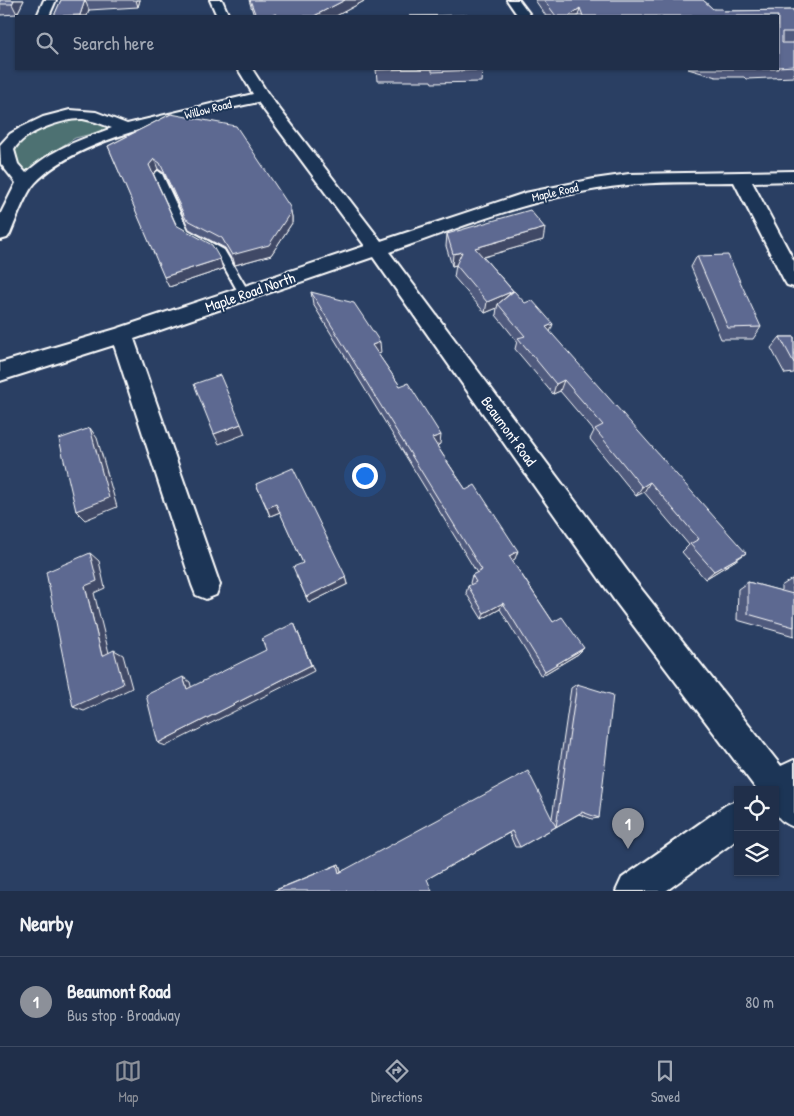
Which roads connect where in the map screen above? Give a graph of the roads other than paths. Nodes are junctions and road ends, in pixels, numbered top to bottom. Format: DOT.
graph roads {
  1 [pos="50,0"];
  2 [pos="216,0"];
  3 [pos="513,0"];
  4 [pos="43,15"];
  5 [pos="223,15"];
  6 [pos="523,15"];
  7 [pos="247,70"];
  8 [pos="262,96"];
  9 [pos="125,129"];
  10 [pos="158,174"];
  11 [pos="740,176"];
  12 [pos="794,176"];
  13 [pos="26,182"];
  14 [pos="0,234"];
  15 [pos="377,249"];
  16 [pos="794,280"];
  17 [pos="245,294"];
  18 [pos="122,335"];
  19 [pos="0,372"];
  20 [pos="206,584"];
  21 [pos="785,792"];
  22 [pos="734,820"];
  23 [pos="635,891"];
  1 -- 4 [label="street"];
  2 -- 5 [label="street"];
  3 -- 6 [label="street"];
  7 -- 8 [label="street, Beaumont Road"];
  8 -- 9 [label="street, Willow Road"];
  8 -- 15 [label="street, Beaumont Road"];
  9 -- 13 [label="street, Willow Road"];
  9 -- 13 [label="street"];
  10 -- 17 [label="lane"];
  11 -- 12 [label="street, Maple Road"];
  11 -- 15 [label="street, Maple Road"];
  11 -- 16 [label="street"];
  13 -- 14 [label="street, Willow Road"];
  15 -- 17 [label="street, Maple Road North"];
  15 -- 21 [label="street, Beaumont Road"];
  17 -- 18 [label="street, Maple Road North"];
  18 -- 19 [label="street, Maple Road North"];
  18 -- 20 [label="street"];
  22 -- 23 [label="street"];
}
